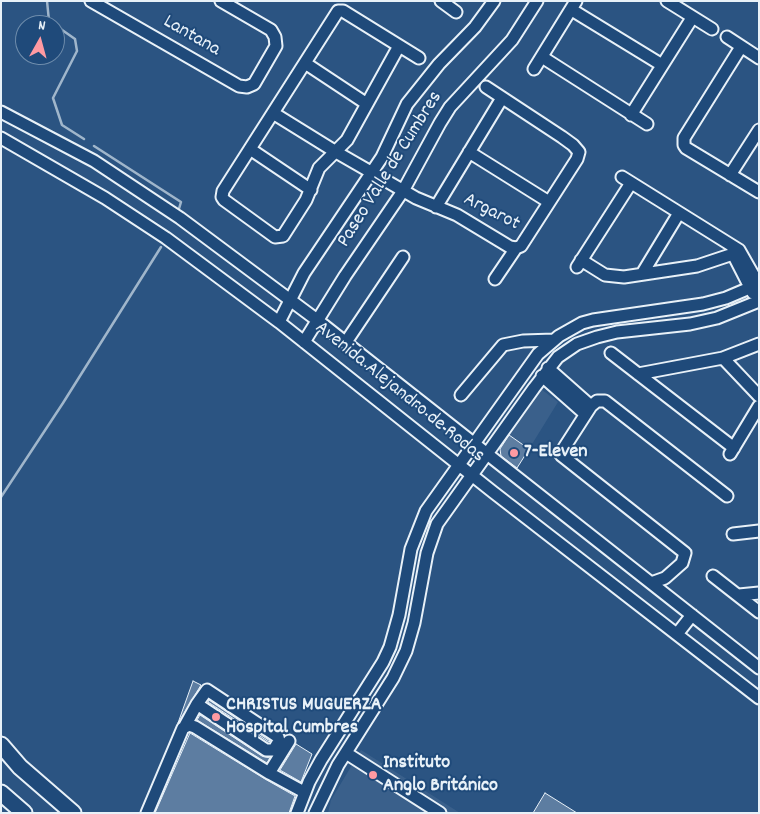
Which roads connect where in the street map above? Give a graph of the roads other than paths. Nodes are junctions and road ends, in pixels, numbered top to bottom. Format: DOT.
graph roads {
  1 [pos="91,1"];
  2 [pos="221,1"];
  3 [pos="494,1"];
  4 [pos="538,1"];
  5 [pos="667,1"];
  6 [pos="574,6"];
  7 [pos="692,18"];
  8 [pos="712,29"];
  9 [pos="727,38"];
  10 [pos="399,46"];
  11 [pos="742,47"];
  12 [pos="542,57"];
  13 [pos="419,58"];
  14 [pos="759,58"];
  15 [pos="305,63"];
  16 [pos="662,65"];
  17 [pos="534,69"];
  18 [pos="486,87"];
  19 [pos="502,98"];
  20 [pos="367,104"];
  21 [pos="1,112"];
  22 [pos="273,114"];
  23 [pos="631,115"];
  24 [pos="647,124"];
  25 [pos="759,130"];
  26 [pos="1,138"];
  27 [pos="250,148"];
  28 [pos="336,152"];
  29 [pos="469,152"];
  30 [pos="372,173"];
  31 [pos="730,175"];
  32 [pos="311,190"];
  33 [pos="403,191"];
  34 [pos="759,192"];
  35 [pos="549,202"];
  36 [pos="436,207"];
  37 [pos="679,213"];
  38 [pos="516,248"];
  39 [pos="735,251"];
  40 [pos="403,257"];
  41 [pos="642,274"];
  42 [pos="495,278"];
  43 [pos="757,285"];
  44 [pos="290,299"];
  45 [pos="758,301"];
  46 [pos="317,320"];
  47 [pos="593,320"];
  48 [pos="279,322"];
  49 [pos="597,336"];
  50 [pos="554,340"];
  51 [pos="304,342"];
  52 [pos="346,342"];
  53 [pos="759,344"];
  54 [pos="611,353"];
  55 [pos="723,358"];
  56 [pos="545,372"];
  57 [pos="638,374"];
  58 [pos="461,395"];
  59 [pos="759,396"];
  60 [pos="759,406"];
  61 [pos="588,410"];
  62 [pos="474,443"];
  63 [pos="488,453"];
  64 [pos="459,464"];
  65 [pos="472,475"];
  66 [pos="728,496"];
  67 [pos="757,528"];
  68 [pos="733,534"];
  69 [pos="714,576"];
  70 [pos="651,582"];
  71 [pos="759,593"];
  72 [pos="739,595"];
  73 [pos="759,612"];
  74 [pos="692,615"];
  75 [pos="677,634"];
  76 [pos="759,668"];
  77 [pos="759,698"];
  78 [pos="197,704"];
  79 [pos="185,726"];
  80 [pos="289,741"];
  81 [pos="1,746"];
  82 [pos="346,753"];
  83 [pos="269,773"];
  84 [pos="1,792"];
  85 [pos="304,792"];
  86 [pos="24,813"];
  87 [pos="73,813"];
  88 [pos="147,813"];
  89 [pos="297,813"];
  90 [pos="315,813"];
  91 [pos="440,813"];
  1 -- 2 [label="street, Lantana"];
  3 -- 30 [label="street, Paseo Valle de Cumbres"];
  4 -- 33 [label="street, Paseo Valle de Cumbres"];
  5 -- 7 [label="street"];
  6 -- 12 [label="street"];
  6 -- 16 [label="street"];
  7 -- 8 [label="street"];
  7 -- 16 [label="street"];
  9 -- 11 [label="street"];
  10 -- 13 [label="street"];
  10 -- 15 [label="street"];
  10 -- 20 [label="street"];
  11 -- 14 [label="street"];
  11 -- 31 [label="street"];
  12 -- 17 [label="street"];
  12 -- 23 [label="street"];
  15 -- 20 [label="street"];
  15 -- 22 [label="street"];
  16 -- 23 [label="street"];
  18 -- 19 [label="street"];
  19 -- 29 [label="street"];
  19 -- 35 [label="street, Argarot"];
  20 -- 28 [label="street"];
  21 -- 44 [label="street, Avenida Alejandro de Rodas"];
  22 -- 27 [label="street"];
  22 -- 28 [label="street, Argarot"];
  23 -- 24 [label="street"];
  25 -- 31 [label="street"];
  26 -- 48 [label="street, Avenida Alejandro de Rodas"];
  27 -- 32 [label="street"];
  27 -- 32 [label="street"];
  28 -- 30 [label="street, Argarot"];
  28 -- 32 [label="street"];
  29 -- 35 [label="street"];
  29 -- 36 [label="street"];
  30 -- 33 [label="street, Argarot"];
  30 -- 44 [label="street, Paseo Valle de Cumbres"];
  31 -- 34 [label="street"];
  33 -- 36 [label="street, Argarot"];
  33 -- 46 [label="street, Paseo Valle de Cumbres"];
  35 -- 38 [label="street, Argarot"];
  36 -- 38 [label="street, Argarot"];
  37 -- 39 [label="street"];
  37 -- 41 [label="street"];
  37 -- 41 [label="street"];
  38 -- 42 [label="street"];
  39 -- 41 [label="street"];
  39 -- 43 [label="street"];
  40 -- 52 [label="street"];
  43 -- 45 [label="street"];
  43 -- 47 [label="street"];
  44 -- 46 [label="street, Avenida Alejandro de Rodas"];
  44 -- 48 [label="street, Paseo Valle de Cumbres"];
  45 -- 49 [label="street"];
  46 -- 51 [label="street, Paseo Valle de Cumbres"];
  46 -- 52 [label="street, Avenida Alejandro de Rodas"];
  47 -- 49 [label="street"];
  47 -- 50 [label="street"];
  48 -- 51 [label="street, Avenida Alejandro de Rodas"];
  49 -- 56 [label="street"];
  50 -- 58 [label="street"];
  50 -- 62 [label="street"];
  51 -- 64 [label="street, Avenida Alejandro de Rodas"];
  52 -- 62 [label="street, Avenida Alejandro de Rodas"];
  53 -- 55 [label="street"];
  54 -- 57 [label="street"];
  55 -- 57 [label="street"];
  55 -- 59 [label="street"];
  56 -- 61 [label="street"];
  56 -- 63 [label="street"];
  57 -- 60 [label="street"];
  61 -- 66 [label="street"];
  61 -- 70 [label="street"];
  62 -- 63 [label="street, Avenida Alejandro de Rodas"];
  62 -- 64 [label="street"];
  63 -- 65 [label="street"];
  63 -- 70 [label="street, Avenida Alejandro de Rodas"];
  64 -- 65 [label="street, Avenida Alejandro de Rodas"];
  64 -- 85 [label="street"];
  65 -- 75 [label="street, Avenida Alejandro de Rodas"];
  65 -- 82 [label="street"];
  67 -- 68 [label="street"];
  69 -- 72 [label="street"];
  70 -- 74 [label="street, Avenida Alejandro de Rodas"];
  71 -- 72 [label="street"];
  72 -- 73 [label="street"];
  74 -- 75 [label="street"];
  74 -- 76 [label="street, Avenida Alejandro de Rodas"];
  75 -- 77 [label="street, Avenida Alejandro de Rodas"];
  78 -- 78 [label="street"];
  78 -- 79 [label="street"];
  79 -- 83 [label="street"];
  79 -- 88 [label="street"];
  80 -- 83 [label="street"];
  81 -- 87 [label="main road"];
  82 -- 90 [label="street"];
  82 -- 91 [label="street"];
  83 -- 85 [label="street"];
  84 -- 86 [label="main road"];
  85 -- 89 [label="street"];
}
